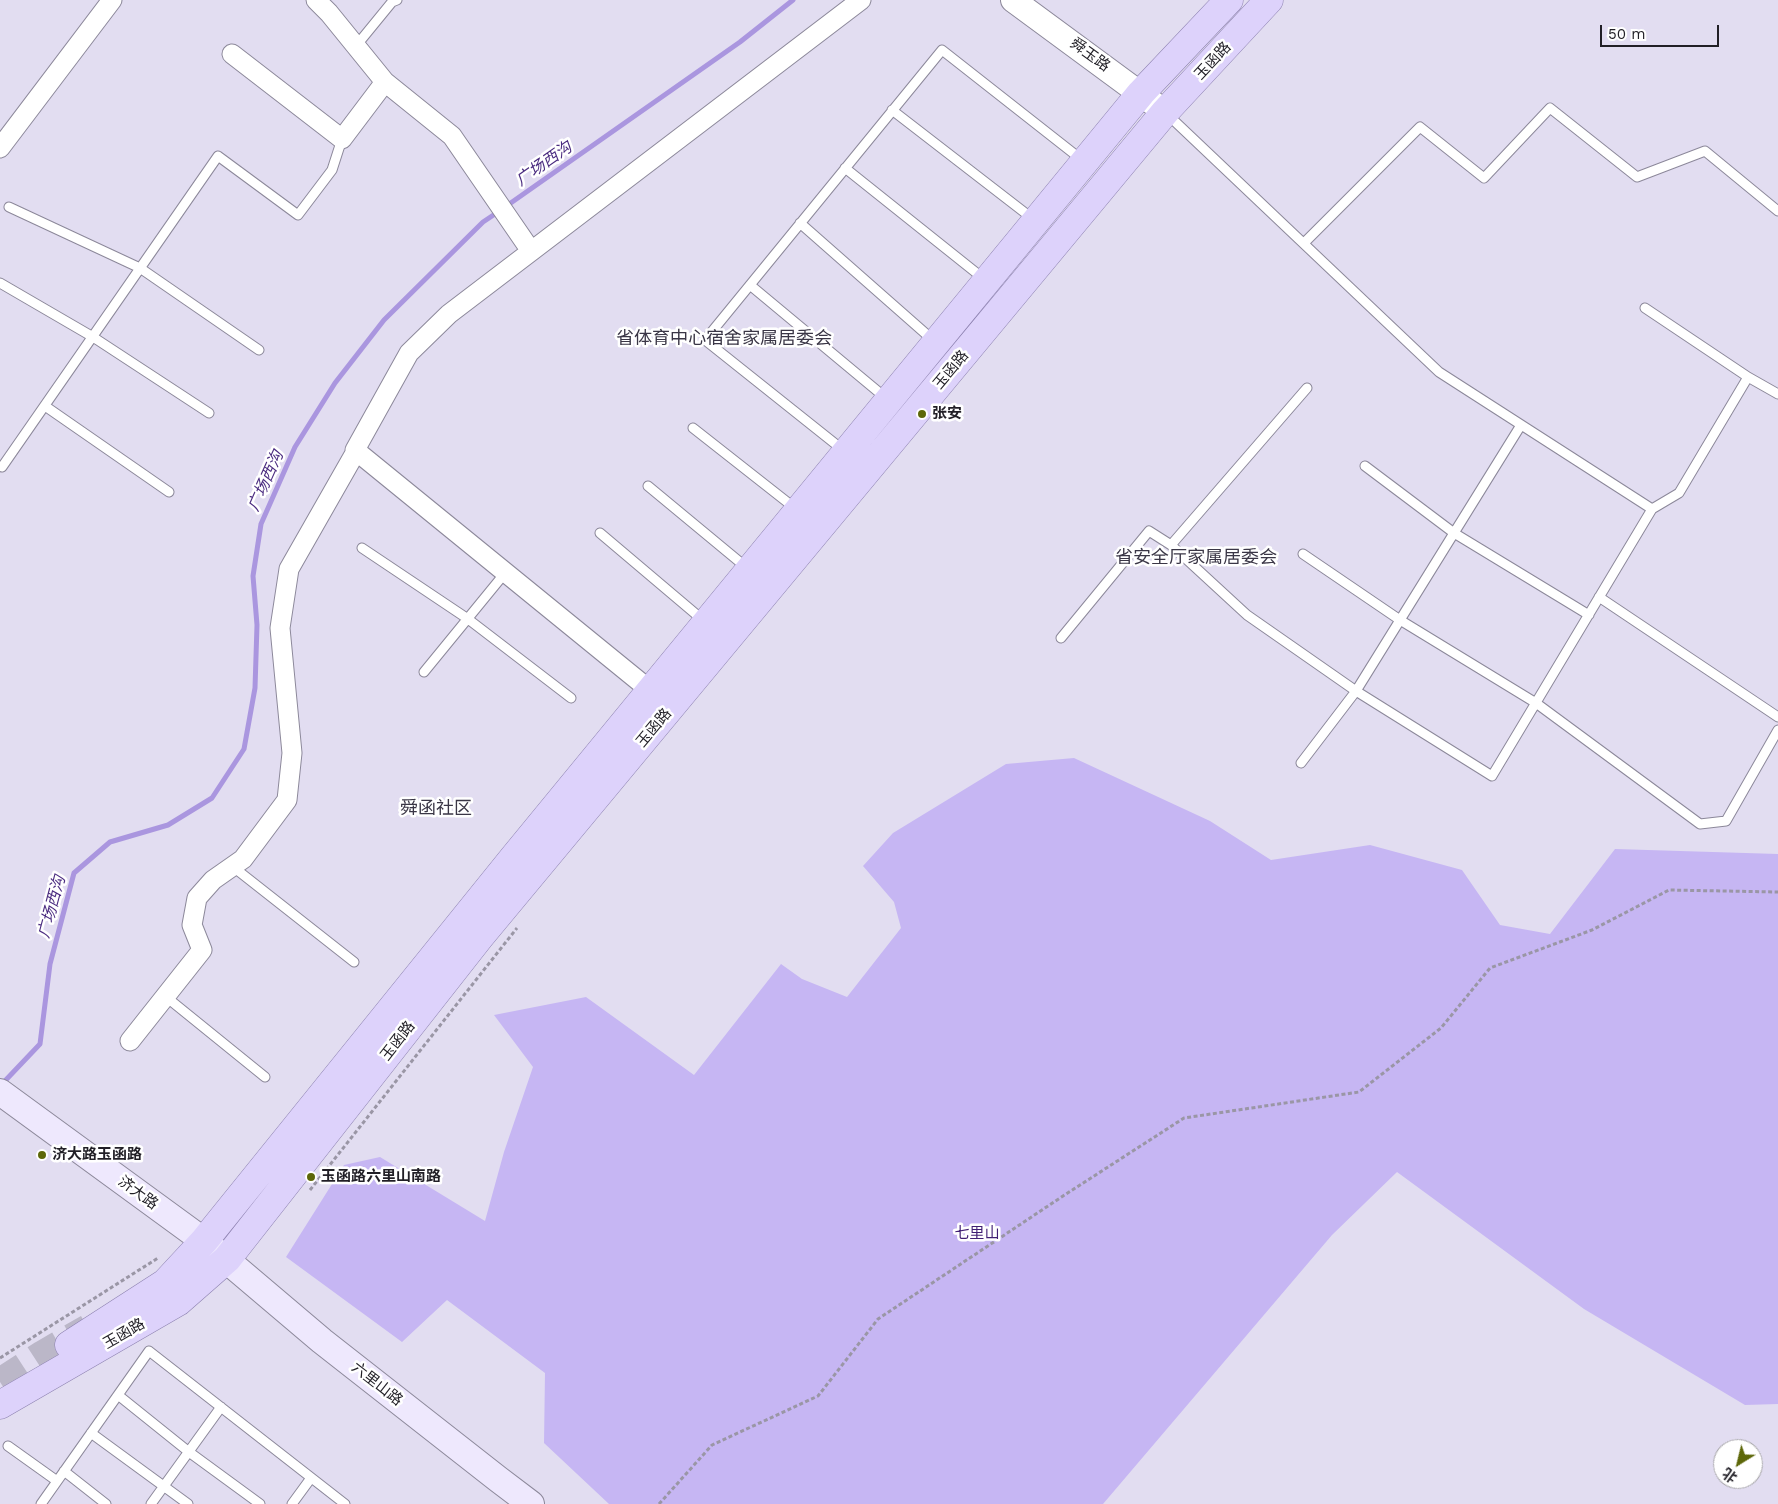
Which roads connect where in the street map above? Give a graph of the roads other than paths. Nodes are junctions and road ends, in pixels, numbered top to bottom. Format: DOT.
graph roads {
  1 [pos="112,0"];
  2 [pos="316,0"];
  3 [pos="397,0"];
  4 [pos="861,0"];
  5 [pos="1013,0"];
  6 [pos="1228,0"];
  7 [pos="1269,0"];
  8 [pos="356,46"];
  9 [pos="232,54"];
  10 [pos="385,82"];
  11 [pos="1141,93"];
  12 [pos="892,110"];
  13 [pos="1165,112"];
  14 [pos="342,139"];
  15 [pos="0,148"];
  16 [pos="1085,161"];
  17 [pos="845,168"];
  18 [pos="9,207"];
  19 [pos="1778,211"];
  20 [pos="1036,221"];
  21 [pos="800,223"];
  22 [pos="1304,243"];
  23 [pos="531,252"];
  24 [pos="140,268"];
  25 [pos="987,281"];
  26 [pos="0,283"];
  27 [pos="750,285"];
  28 [pos="1645,308"];
  29 [pos="93,337"];
  30 [pos="936,342"];
  31 [pos="259,350"];
  32 [pos="1748,377"];
  33 [pos="1307,388"];
  34 [pos="1778,394"];
  35 [pos="889,400"];
  36 [pos="45,406"];
  37 [pos="208,413"];
  38 [pos="1520,425"];
  39 [pos="693,428"];
  40 [pos="846,452"];
  41 [pos="354,455"];
  42 [pos="1365,466"];
  43 [pos="2,467"];
  44 [pos="648,486"];
  45 [pos="169,492"];
  46 [pos="1652,509"];
  47 [pos="798,511"];
  48 [pos="1454,533"];
  49 [pos="600,534"];
  50 [pos="1171,545"];
  51 [pos="362,548"];
  52 [pos="1303,554"];
  53 [pos="750,570"];
  54 [pos="505,573"];
  55 [pos="1599,597"];
  56 [pos="1589,615"];
  57 [pos="468,619"];
  58 [pos="1400,620"];
  59 [pos="706,623"];
  60 [pos="1061,638"];
  61 [pos="424,672"];
  62 [pos="651,691"];
  63 [pos="1356,691"];
  64 [pos="571,698"];
  65 [pos="1536,703"];
  66 [pos="1778,717"];
  67 [pos="1778,730"];
  68 [pos="1301,763"];
  69 [pos="232,866"];
  70 [pos="354,962"];
  71 [pos="165,996"];
  72 [pos="130,1041"];
  73 [pos="265,1077"];
  74 [pos="0,1092"];
  75 [pos="204,1241"];
  76 [pos="227,1259"];
  77 [pos="0,1389"];
  78 [pos="118,1395"];
  79 [pos="0,1405"];
  80 [pos="220,1407"];
  81 [pos="91,1433"];
  82 [pos="8,1446"];
  83 [pos="190,1452"];
  84 [pos="64,1471"];
  85 [pos="311,1478"];
  86 [pos="57,1481"];
  87 [pos="164,1486"];
  88 [pos="41,1504"];
  89 [pos="106,1504"];
  90 [pos="152,1504"];
  91 [pos="188,1504"];
  92 [pos="260,1504"];
  93 [pos="292,1504"];
  94 [pos="345,1504"];
  95 [pos="531,1504"];
  1 -- 15 [label="street"];
  2 -- 8 [label="street"];
  3 -- 8 [label="lane"];
  4 -- 23 [label="street"];
  5 -- 11 [label="street, 舜玉路"];
  6 -- 11 [label="main road, 玉函路"];
  7 -- 13 [label="main road, 玉函路"];
  8 -- 10 [label="street"];
  9 -- 14 [label="street"];
  10 -- 14 [label="street"];
  10 -- 23 [label="street"];
  11 -- 13 [label="street, 舜玉路"];
  11 -- 16 [label="main road, 玉函路"];
  12 -- 16 [label="lane"];
  12 -- 17 [label="lane"];
  12 -- 20 [label="lane"];
  13 -- 22 [label="lane"];
  13 -- 76 [label="main road, 玉函路"];
  14 -- 24 [label="lane"];
  16 -- 20 [label="main road, 玉函路"];
  17 -- 21 [label="lane"];
  17 -- 25 [label="lane"];
  18 -- 24 [label="lane"];
  19 -- 22 [label="lane"];
  20 -- 25 [label="main road, 玉函路"];
  21 -- 27 [label="lane"];
  21 -- 30 [label="lane"];
  22 -- 38 [label="lane"];
  23 -- 54 [label="street"];
  24 -- 29 [label="lane"];
  24 -- 31 [label="lane"];
  25 -- 30 [label="main road, 玉函路"];
  26 -- 29 [label="lane"];
  27 -- 35 [label="lane"];
  27 -- 40 [label="lane"];
  28 -- 32 [label="lane"];
  29 -- 36 [label="lane"];
  29 -- 37 [label="lane"];
  30 -- 35 [label="main road, 玉函路"];
  32 -- 34 [label="lane"];
  32 -- 46 [label="lane"];
  33 -- 50 [label="lane"];
  35 -- 40 [label="main road, 玉函路"];
  36 -- 43 [label="lane"];
  36 -- 45 [label="lane"];
  38 -- 46 [label="lane"];
  38 -- 48 [label="lane"];
  39 -- 47 [label="lane"];
  40 -- 47 [label="main road, 玉函路"];
  41 -- 69 [label="street"];
  42 -- 48 [label="lane"];
  44 -- 53 [label="lane"];
  46 -- 55 [label="lane"];
  47 -- 53 [label="main road, 玉函路"];
  48 -- 56 [label="lane"];
  48 -- 58 [label="lane"];
  49 -- 59 [label="lane"];
  50 -- 60 [label="lane"];
  50 -- 63 [label="lane"];
  51 -- 57 [label="lane"];
  52 -- 58 [label="lane"];
  53 -- 59 [label="main road, 玉函路"];
  54 -- 57 [label="lane"];
  54 -- 62 [label="street"];
  55 -- 56 [label="lane"];
  55 -- 66 [label="lane"];
  56 -- 65 [label="lane"];
  57 -- 61 [label="lane"];
  57 -- 64 [label="lane"];
  58 -- 63 [label="lane"];
  58 -- 65 [label="lane"];
  59 -- 62 [label="main road, 玉函路"];
  62 -- 75 [label="main road, 玉函路"];
  63 -- 65 [label="lane"];
  63 -- 68 [label="lane"];
  65 -- 67 [label="lane"];
  69 -- 70 [label="lane"];
  69 -- 71 [label="street"];
  71 -- 72 [label="street"];
  71 -- 73 [label="lane"];
  74 -- 75 [label="main road, 济大路"];
  75 -- 76 [label="main road, 济大路"];
  75 -- 77 [label="main road, 玉函路"];
  76 -- 79 [label="main road, 玉函路"];
  76 -- 95 [label="main road, 六里山路"];
  78 -- 80 [label="lane"];
  78 -- 81 [label="lane"];
  78 -- 83 [label="lane"];
  80 -- 83 [label="lane"];
  80 -- 85 [label="lane"];
  81 -- 84 [label="lane"];
  81 -- 87 [label="lane"];
  82 -- 86 [label="lane"];
  83 -- 87 [label="lane"];
  83 -- 92 [label="lane"];
  84 -- 86 [label="lane"];
  84 -- 89 [label="lane"];
  85 -- 93 [label="lane"];
  85 -- 94 [label="lane"];
  86 -- 88 [label="lane"];
  87 -- 90 [label="lane"];
  87 -- 91 [label="lane"];
}
